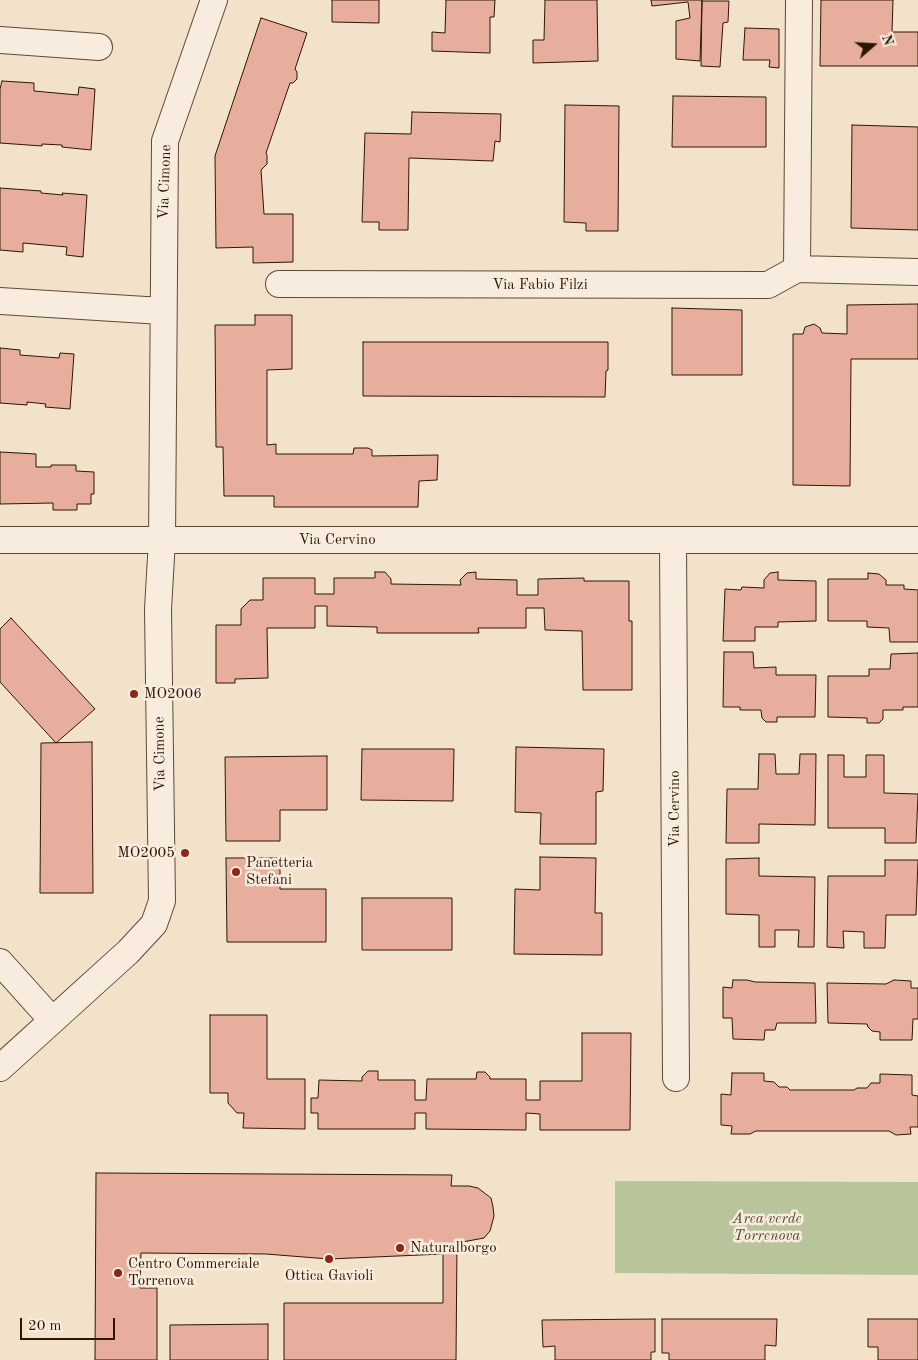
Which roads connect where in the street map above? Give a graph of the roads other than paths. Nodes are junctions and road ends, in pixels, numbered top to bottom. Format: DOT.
graph roads {
  1 [pos="214,0"];
  2 [pos="799,0"];
  3 [pos="0,40"];
  4 [pos="99,47"];
  5 [pos="797,269"];
  6 [pos="918,272"];
  7 [pos="279,284"];
  8 [pos="0,301"];
  9 [pos="162,311"];
  10 [pos="0,540"];
  11 [pos="162,540"];
  12 [pos="673,540"];
  13 [pos="918,540"];
  14 [pos="0,962"];
  15 [pos="52,1020"];
  16 [pos="0,1068"];
  17 [pos="676,1078"];
  1 -- 9 [label="street, Via Cimone"];
  2 -- 5 [label="street"];
  3 -- 4 [label="street"];
  5 -- 6 [label="street"];
  5 -- 7 [label="street, Via Fabio Filzi"];
  8 -- 9 [label="street"];
  9 -- 11 [label="street, Via Cimone"];
  10 -- 11 [label="street, Via Cervino"];
  11 -- 12 [label="street, Via Cervino"];
  11 -- 15 [label="street, Via Cimone"];
  12 -- 13 [label="street, Via Cervino"];
  12 -- 17 [label="street, Via Cervino"];
  14 -- 15 [label="street"];
  15 -- 16 [label="street, Via Cimone"];
}
